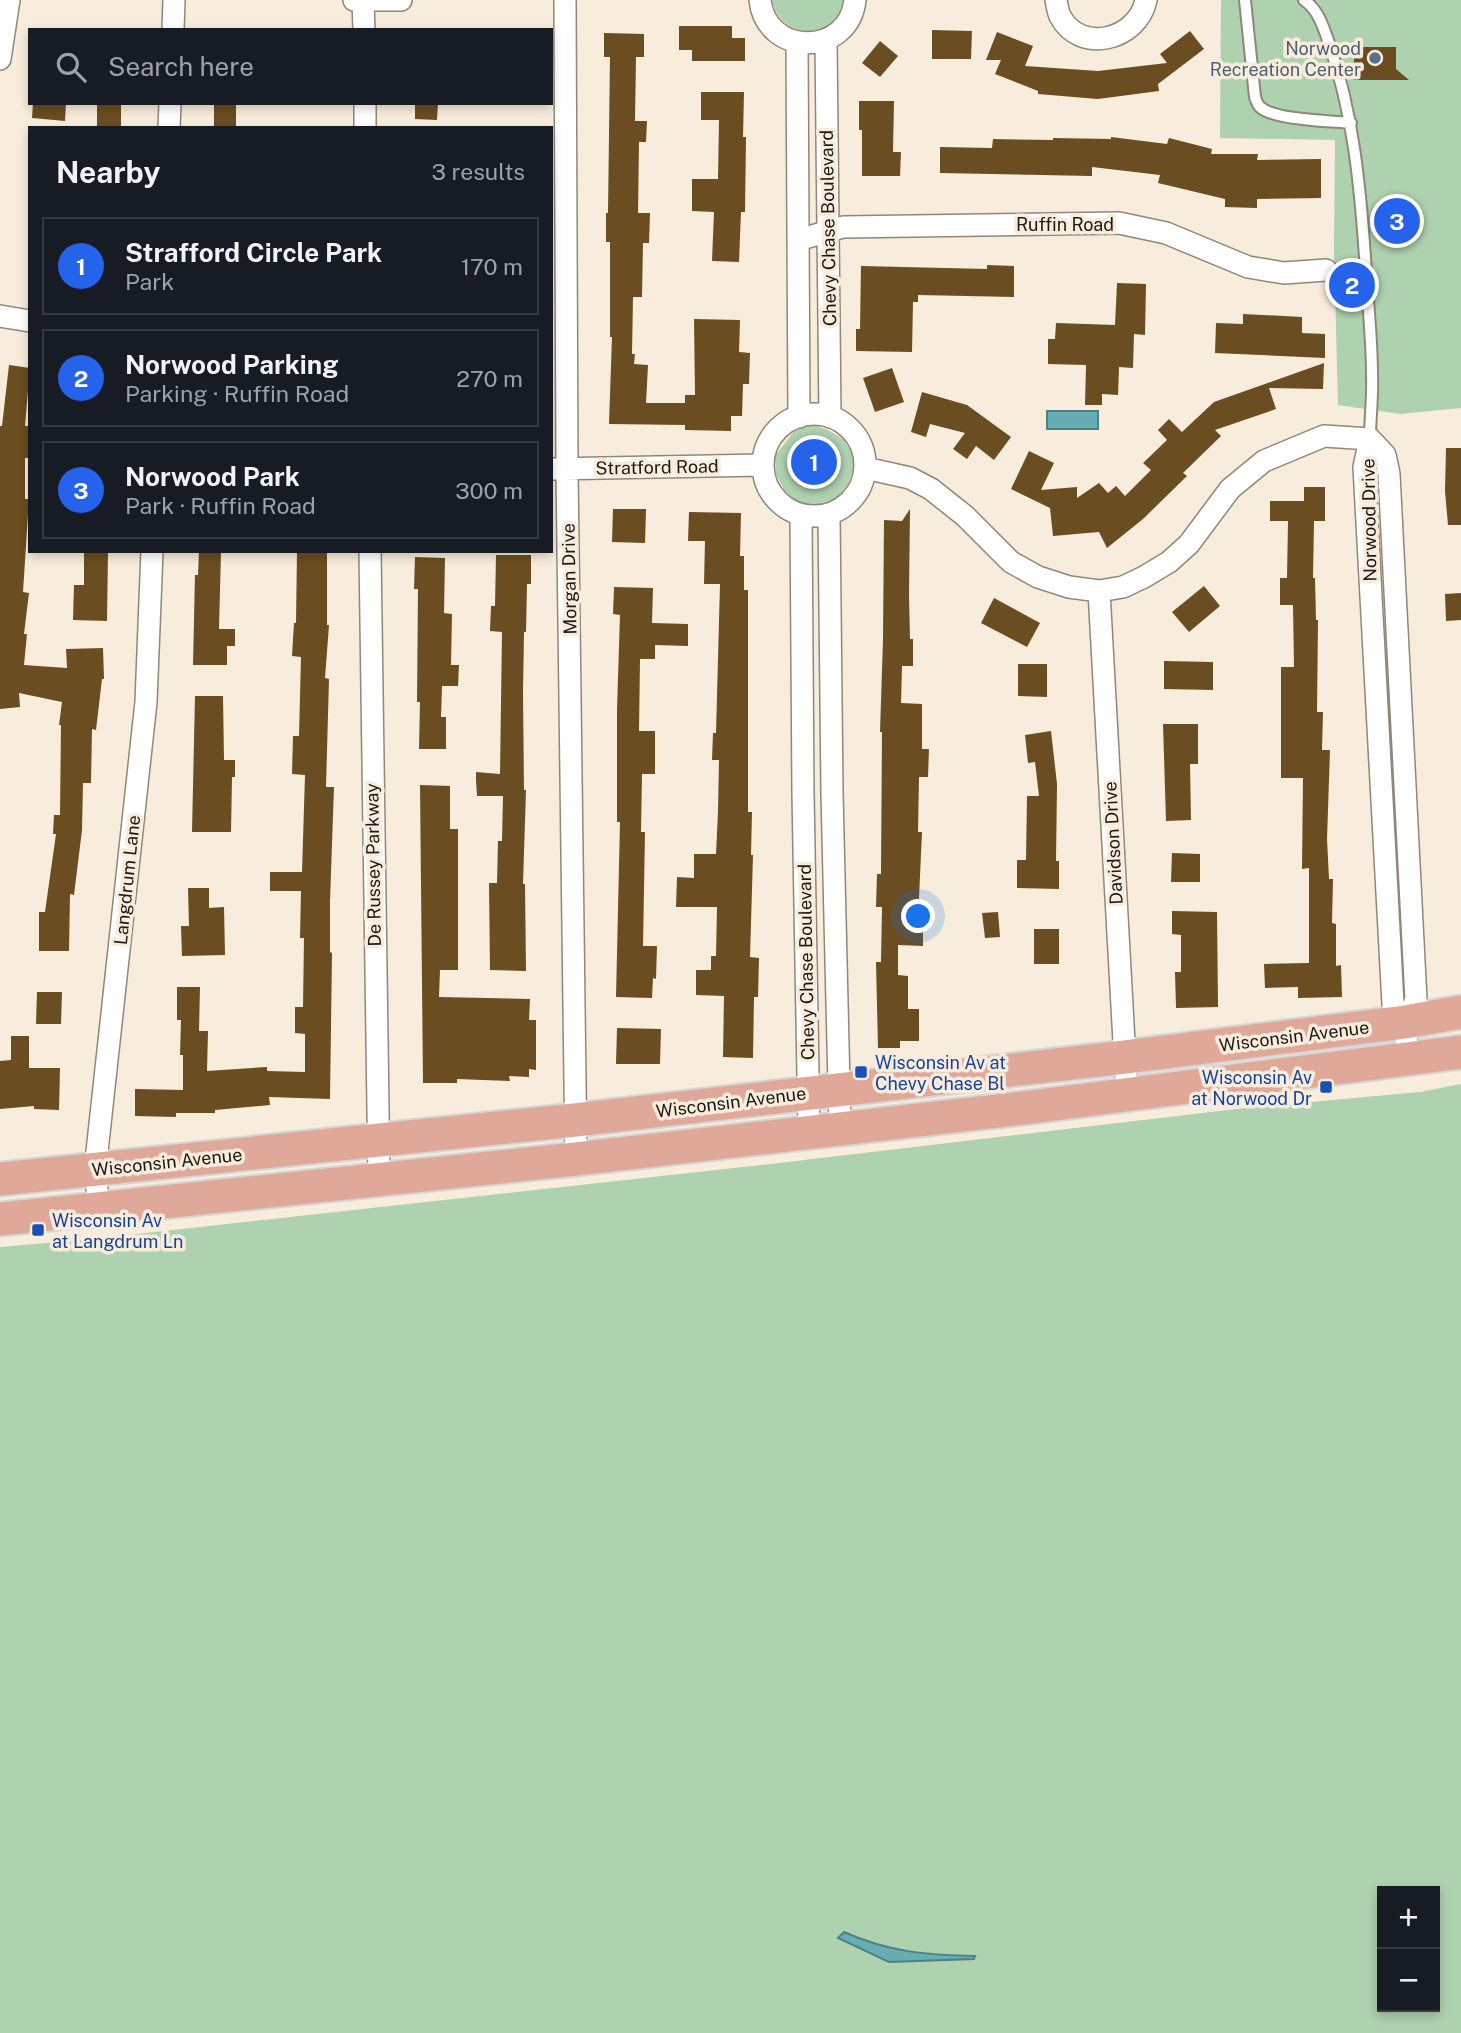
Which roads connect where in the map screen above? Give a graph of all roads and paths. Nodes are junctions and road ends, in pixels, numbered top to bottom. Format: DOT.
graph roads {
  1 [pos="9,0"];
  2 [pos="174,0"];
  3 [pos="354,0"];
  4 [pos="363,0"];
  5 [pos="401,0"];
  6 [pos="565,0"];
  7 [pos="760,0"];
  8 [pos="855,0"];
  9 [pos="1056,0"];
  10 [pos="1245,0"];
  11 [pos="1304,0"];
  12 [pos="1148,3"];
  13 [pos="173,28"];
  14 [pos="364,28"];
  15 [pos="826,40"];
  16 [pos="797,42"];
  17 [pos="0,60"];
  18 [pos="170,105"];
  19 [pos="365,105"];
  20 [pos="1351,123"];
  21 [pos="169,126"];
  22 [pos="365,126"];
  23 [pos="827,232"];
  24 [pos="798,240"];
  25 [pos="1326,270"];
  26 [pos="0,316"];
  27 [pos="28,321"];
  28 [pos="799,417"];
  29 [pos="830,417"];
  30 [pos="1370,439"];
  31 [pos="763,465"];
  32 [pos="865,468"];
  33 [pos="559,469"];
  34 [pos="829,514"];
  35 [pos="801,515"];
  36 [pos="152,553"];
  37 [pos="370,553"];
  38 [pos="1099,591"];
  39 [pos="1398,640"];
  40 [pos="1374,642"];
  41 [pos="803,793"];
  42 [pos="832,793"];
  43 [pos="1408,818"];
  44 [pos="1383,819"];
  45 [pos="1461,1012"];
  46 [pos="1405,1022"];
  47 [pos="1461,1052"];
  48 [pos="1125,1057"];
  49 [pos="1408,1059"];
  50 [pos="824,1091"];
  51 [pos="1127,1096"];
  52 [pos="575,1121"];
  53 [pos="825,1130"];
  54 [pos="377,1139"];
  55 [pos="576,1159"];
  56 [pos="95,1170"];
  57 [pos="0,1179"];
  58 [pos="379,1179"];
  59 [pos="99,1208"];
  60 [pos="0,1219"];
  1 -- 17 [label="street"];
  2 -- 13 [label="street"];
  3 -- 4 [label="street"];
  4 -- 5 [label="street"];
  4 -- 14 [label="street"];
  6 -- 33 [label="street, Morgan Drive"];
  7 -- 16 [label="street"];
  8 -- 15 [label="street"];
  9 -- 12 [label="street"];
  10 -- 20 [label="lane"];
  11 -- 20 [label="lane"];
  15 -- 16 [label="street"];
  15 -- 23 [label="street, Chevy Chase Boulevard"];
  16 -- 24 [label="street, Chevy Chase Boulevard"];
  18 -- 21 [label="street"];
  19 -- 22 [label="street"];
  20 -- 30 [label="lane"];
  23 -- 24 [label="street, Ruffin Road"];
  23 -- 25 [label="street, Ruffin Road"];
  23 -- 29 [label="street, Chevy Chase Boulevard"];
  24 -- 28 [label="street, Chevy Chase Boulevard"];
  26 -- 27 [label="street"];
  28 -- 29 [label="street"];
  28 -- 31 [label="street"];
  29 -- 32 [label="street"];
  30 -- 38 [label="street"];
  30 -- 39 [label="street, Norwood Drive"];
  30 -- 40 [label="street, Norwood Drive"];
  31 -- 33 [label="street, Stratford Road"];
  31 -- 35 [label="street"];
  32 -- 34 [label="street"];
  32 -- 38 [label="street"];
  33 -- 52 [label="street, Morgan Drive"];
  34 -- 35 [label="street"];
  34 -- 42 [label="street, Chevy Chase Boulevard"];
  35 -- 41 [label="street, Chevy Chase Boulevard"];
  36 -- 56 [label="street, Langdrum Lane"];
  37 -- 54 [label="street, De Russey Parkway"];
  38 -- 48 [label="street, Davidson Drive"];
  39 -- 40 [label="street"];
  39 -- 43 [label="street, Norwood Drive"];
  40 -- 44 [label="street, Norwood Drive"];
  41 -- 42 [label="street"];
  41 -- 50 [label="street, Chevy Chase Boulevard"];
  42 -- 50 [label="street, Chevy Chase Boulevard"];
  43 -- 44 [label="street"];
  43 -- 46 [label="street, Norwood Drive"];
  44 -- 46 [label="street, Norwood Drive"];
  45 -- 46 [label="main road, Wisconsin Avenue"];
  46 -- 48 [label="main road, Wisconsin Avenue"];
  46 -- 49 [label="street, Norwood Drive"];
  47 -- 49 [label="main road, Wisconsin Avenue"];
  48 -- 50 [label="main road, Wisconsin Avenue"];
  48 -- 51 [label="street, Davidson Drive"];
  49 -- 51 [label="main road, Wisconsin Avenue"];
  50 -- 52 [label="main road, Wisconsin Avenue"];
  50 -- 53 [label="street, Chevy Chase Boulevard"];
  50 -- 53 [label="street, Chevy Chase Boulevard"];
  51 -- 53 [label="main road, Wisconsin Avenue"];
  52 -- 54 [label="main road, Wisconsin Avenue"];
  52 -- 55 [label="street, Morgan Drive"];
  53 -- 55 [label="main road, Wisconsin Avenue"];
  54 -- 56 [label="main road, Wisconsin Avenue"];
  54 -- 58 [label="street, De Russey Parkway"];
  55 -- 58 [label="main road, Wisconsin Avenue"];
  56 -- 57 [label="main road, Wisconsin Avenue"];
  56 -- 59 [label="street, Langdrum Lane"];
  58 -- 59 [label="main road, Wisconsin Avenue"];
  59 -- 60 [label="main road, Wisconsin Avenue"];
}
